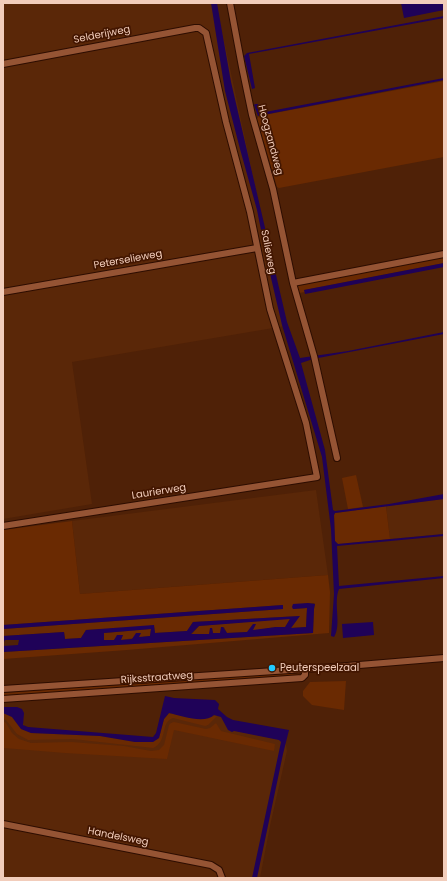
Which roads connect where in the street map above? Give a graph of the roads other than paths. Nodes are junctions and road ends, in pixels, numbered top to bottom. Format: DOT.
graph roads {
  1 [pos="230,3"];
  2 [pos="203,30"];
  3 [pos="3,64"];
  4 [pos="257,248"];
  5 [pos="444,254"];
  6 [pos="293,283"];
  7 [pos="3,292"];
  8 [pos="337,458"];
  9 [pos="317,477"];
  10 [pos="3,526"];
  11 [pos="444,658"];
  12 [pos="305,669"];
  13 [pos="3,689"];
  14 [pos="3,699"];
  15 [pos="3,824"];
  16 [pos="222,878"];
  1 -- 6 [label="street, Hoogzandweg"];
  2 -- 3 [label="street, Selderijweg"];
  2 -- 4 [label="street, Salieweg"];
  4 -- 7 [label="street, Peterselieweg"];
  4 -- 9 [label="street, Salieweg"];
  5 -- 6 [label="street"];
  6 -- 8 [label="street, Hoogzandweg"];
  9 -- 10 [label="street, Laurierweg"];
  11 -- 12 [label="street, Rijksstraatweg"];
  12 -- 13 [label="street, Rijksstraatweg"];
  12 -- 14 [label="street, Rijksstraatweg"];
  15 -- 16 [label="street, Handelsweg"];
}
